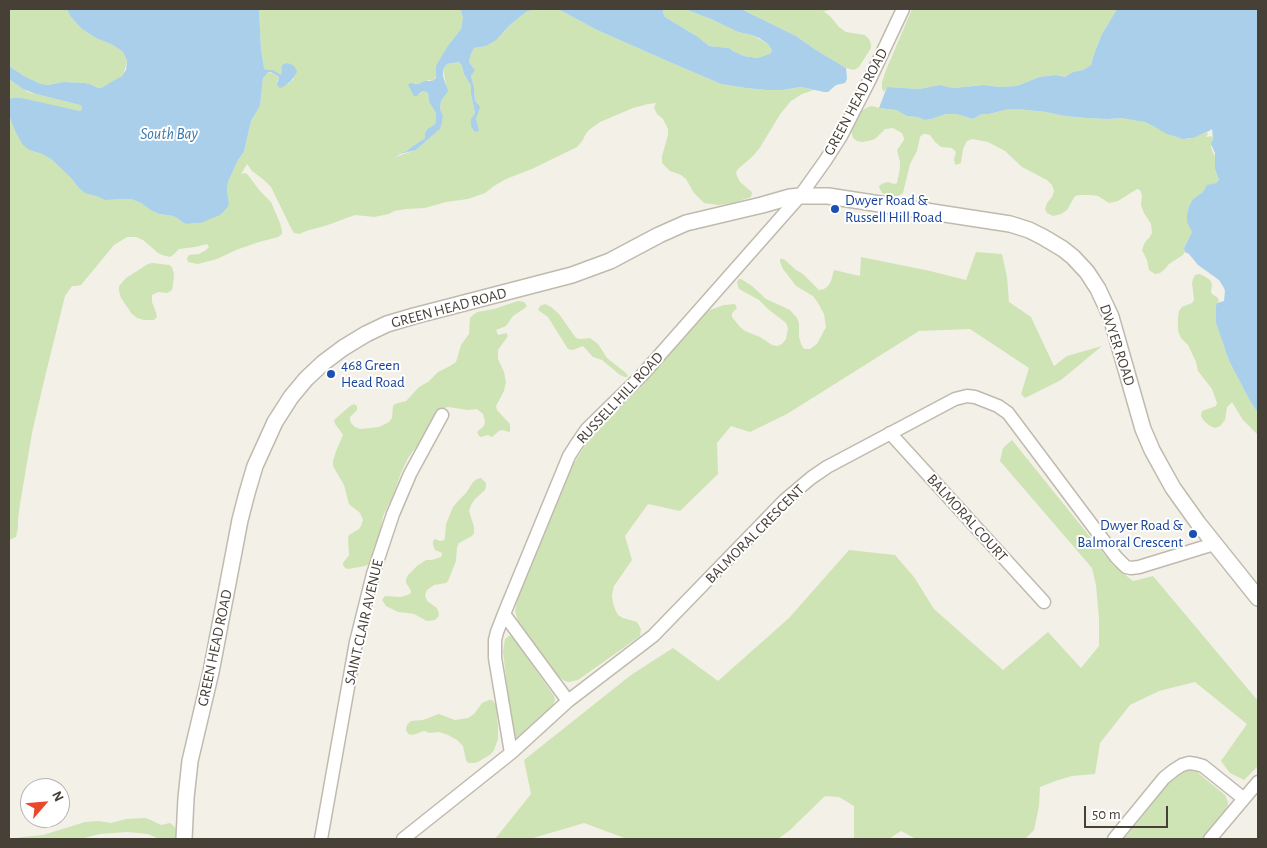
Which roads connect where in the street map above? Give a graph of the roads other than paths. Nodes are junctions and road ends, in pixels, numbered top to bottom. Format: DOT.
graph roads {
  1 [pos="903,9"];
  2 [pos="800,196"];
  3 [pos="442,415"];
  4 [pos="890,433"];
  5 [pos="1214,544"];
  6 [pos="1258,598"];
  7 [pos="1044,602"];
  8 [pos="504,614"];
  9 [pos="568,701"];
  10 [pos="511,753"];
  11 [pos="1258,782"];
  12 [pos="1243,798"];
  13 [pos="184,839"];
  14 [pos="321,839"];
  15 [pos="403,839"];
  16 [pos="1114,839"];
  17 [pos="1210,839"];
  1 -- 2 [label="street, GREEN HEAD ROAD"];
  2 -- 5 [label="street, DWYER ROAD"];
  2 -- 8 [label="street, RUSSELL HILL ROAD"];
  2 -- 13 [label="street, GREEN HEAD ROAD"];
  3 -- 14 [label="street, SAINT CLAIR AVENUE"];
  4 -- 5 [label="street, BALMORAL CRESCENT"];
  4 -- 7 [label="street, BALMORAL COURT"];
  4 -- 9 [label="street, BALMORAL CRESCENT"];
  5 -- 6 [label="street, DWYER ROAD"];
  8 -- 9 [label="street"];
  8 -- 10 [label="street, RUSSELL HILL ROAD"];
  9 -- 10 [label="street, BALMORAL CRESCENT"];
  10 -- 15 [label="street, BALMORAL CRESCENT"];
  11 -- 12 [label="street"];
  12 -- 16 [label="street"];
  12 -- 17 [label="street"];
}
